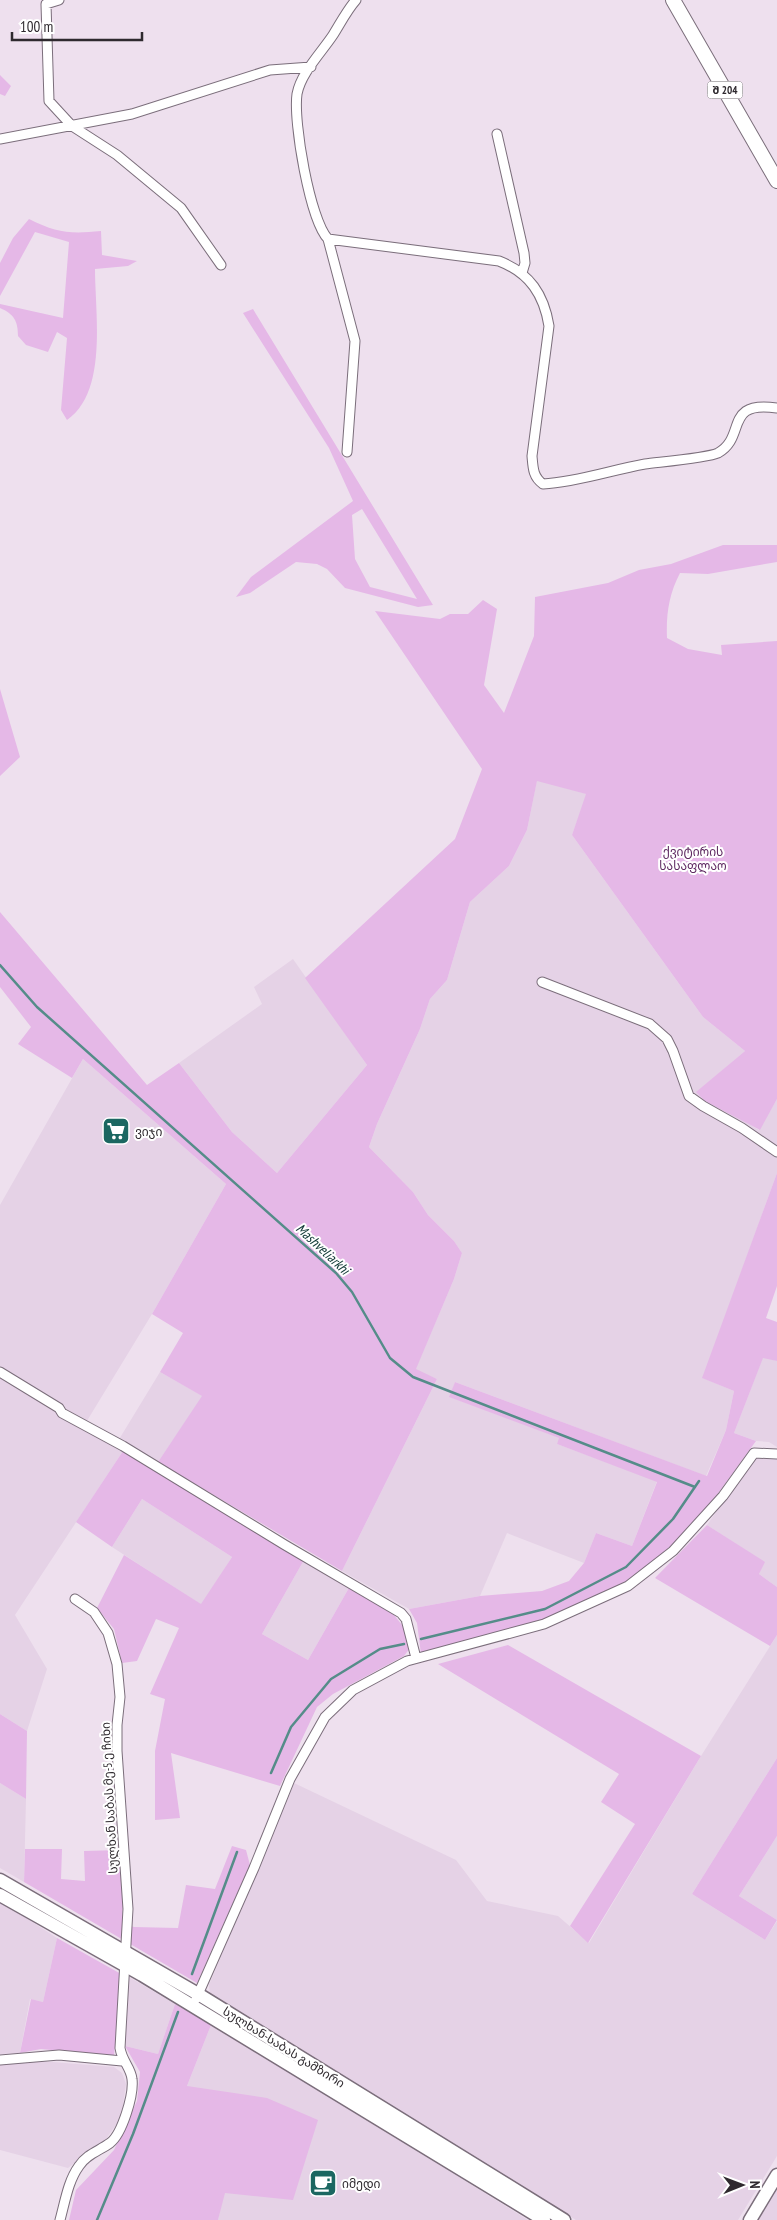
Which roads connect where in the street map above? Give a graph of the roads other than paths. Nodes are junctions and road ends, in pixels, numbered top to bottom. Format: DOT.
graph roads {
  1 [pos="59,0"];
  2 [pos="356,0"];
  3 [pos="673,0"];
  4 [pos="311,67"];
  5 [pos="72,126"];
  6 [pos="497,134"];
  7 [pos="0,139"];
  8 [pos="777,181"];
  9 [pos="328,239"];
  10 [pos="221,265"];
  11 [pos="522,273"];
  12 [pos="777,408"];
  13 [pos="347,452"];
  14 [pos="542,982"];
  15 [pos="777,1152"];
  16 [pos="0,1372"];
  17 [pos="777,1454"];
  18 [pos="75,1599"];
  19 [pos="416,1658"];
  20 [pos="0,1880"];
  21 [pos="0,1895"];
  22 [pos="124,1951"];
  23 [pos="125,1965"];
  24 [pos="173,1987"];
  25 [pos="196,2000"];
  26 [pos="0,2060"];
  27 [pos="122,2061"];
  28 [pos="777,2175"];
  29 [pos="60,2220"];
  30 [pos="544,2220"];
  31 [pos="564,2220"];
  32 [pos="750,2220"];
  1 -- 5 [label="street"];
  2 -- 4 [label="street"];
  3 -- 8 [label="main road, შ 204"];
  4 -- 5 [label="street"];
  4 -- 9 [label="street"];
  5 -- 7 [label="street"];
  5 -- 10 [label="street"];
  6 -- 11 [label="street"];
  9 -- 11 [label="street"];
  9 -- 13 [label="street"];
  11 -- 12 [label="street"];
  14 -- 15 [label="street"];
  16 -- 19 [label="street"];
  17 -- 19 [label="street"];
  18 -- 22 [label="street, სულხან საბას მე-5 ე ჩიხი"];
  19 -- 25 [label="street"];
  20 -- 22 [label="main road, სულხან-საბას გამზირი"];
  21 -- 23 [label="main road, სულხან-საბას გამზირი"];
  22 -- 23 [label="street, სულხან საბას მე-5 ე ჩიხი"];
  22 -- 24 [label="main road, სულხან-საბას გამზირი"];
  23 -- 24 [label="main road, სულხან-საბას გამზირი"];
  23 -- 27 [label="street, სულხან საბას მე-5 ე ჩიხი"];
  24 -- 25 [label="main road, სულხან-საბას გამზირი"];
  25 -- 30 [label="main road, სულხან-საბას გამზირი"];
  25 -- 31 [label="main road, სულხან-საბას გამზირი"];
  26 -- 27 [label="street"];
  27 -- 29 [label="street"];
  28 -- 32 [label="main road"];
}
